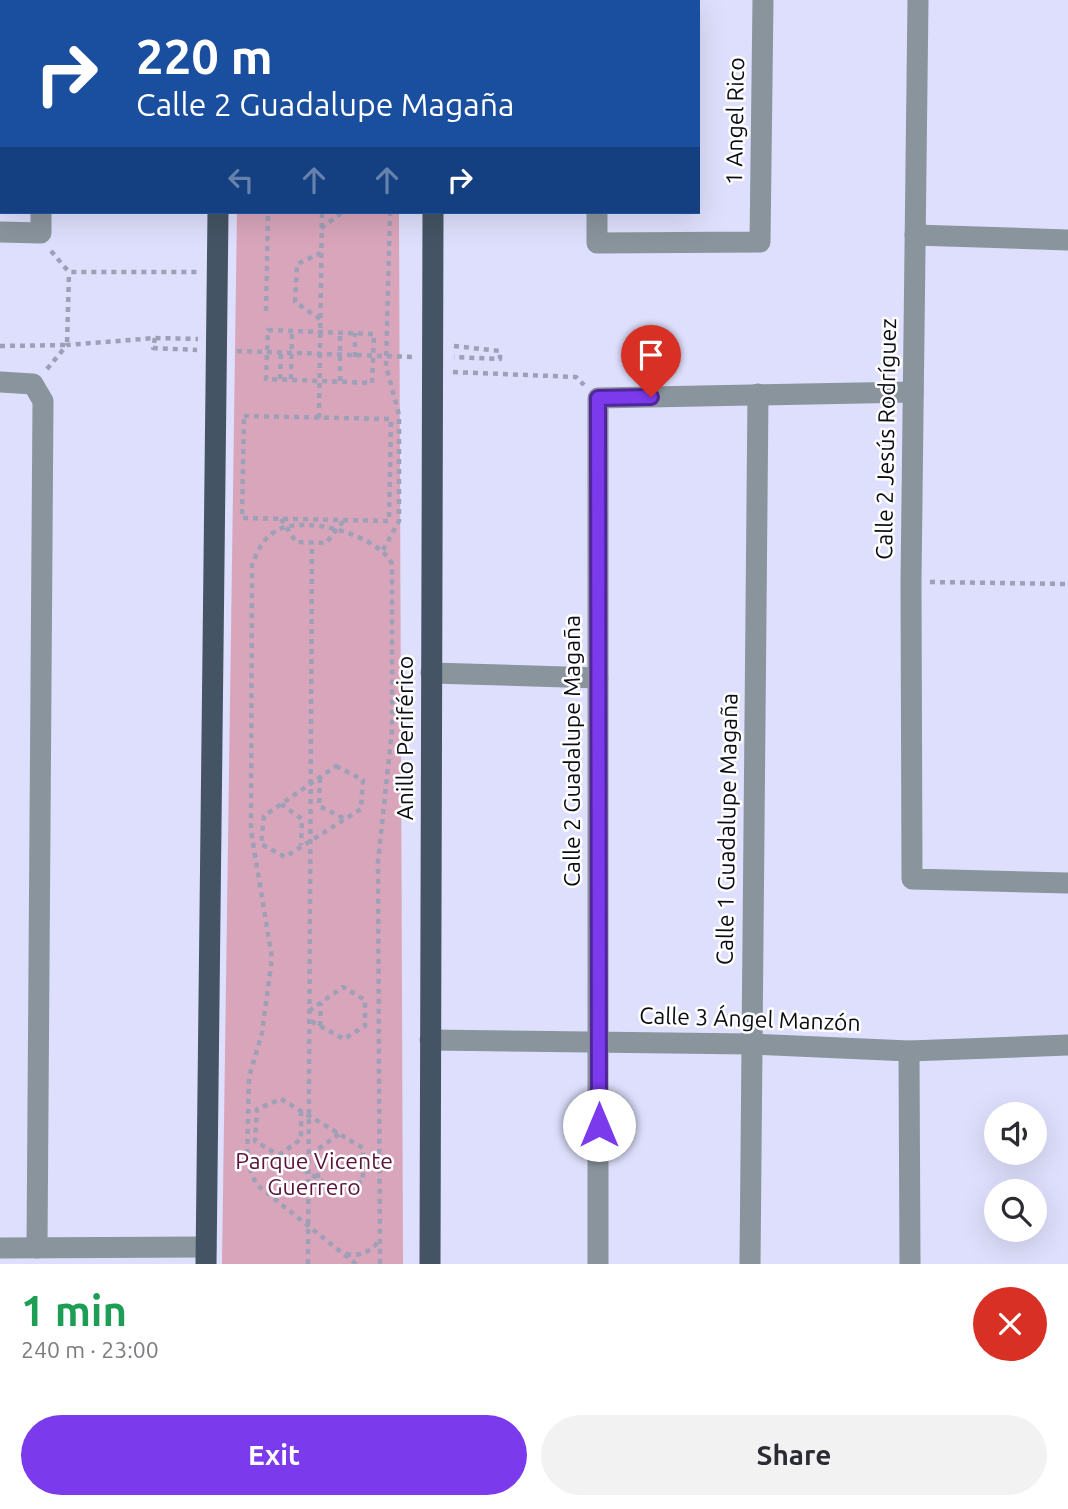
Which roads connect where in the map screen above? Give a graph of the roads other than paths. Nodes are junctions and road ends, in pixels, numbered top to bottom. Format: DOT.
graph roads {
  1 [pos="763,0"];
  2 [pos="918,0"];
  3 [pos="218,214"];
  4 [pos="433,214"];
  5 [pos="597,214"];
  6 [pos="43,230"];
  7 [pos="0,232"];
  8 [pos="915,235"];
  9 [pos="1068,240"];
  10 [pos="0,382"];
  11 [pos="913,392"];
  12 [pos="758,394"];
  13 [pos="431,673"];
  14 [pos="598,678"];
  15 [pos="1068,883"];
  16 [pos="430,1040"];
  17 [pos="599,1041"];
  18 [pos="751,1044"];
  19 [pos="1068,1045"];
  20 [pos="909,1051"];
  21 [pos="0,1248"];
  22 [pos="37,1248"];
  23 [pos="206,1256"];
  24 [pos="429,1264"];
  25 [pos="598,1264"];
  26 [pos="750,1264"];
  27 [pos="910,1264"];
  1 -- 5 [label="street, 1 Angel Rico"];
  2 -- 8 [label="street, Calle 2 Jesús Rodríguez"];
  3 -- 23 [label="main road"];
  4 -- 13 [label="main road, Anillo Periférico"];
  6 -- 7 [label="street"];
  8 -- 9 [label="street"];
  8 -- 11 [label="street, Calle 2 Jesús Rodríguez"];
  10 -- 22 [label="street"];
  11 -- 12 [label="street"];
  11 -- 15 [label="street, Calle 2 Jesús Rodríguez"];
  12 -- 14 [label="street, Calle 2 Guadalupe Magaña"];
  12 -- 18 [label="street, Calle 1 Guadalupe Magaña"];
  13 -- 14 [label="street"];
  13 -- 16 [label="main road, Anillo Periférico"];
  14 -- 17 [label="street, Calle 2 Guadalupe Magaña"];
  16 -- 17 [label="street, Calle 3 Ángel Manzón"];
  16 -- 24 [label="main road, Anillo Periférico"];
  17 -- 18 [label="street, Calle 3 Ángel Manzón"];
  17 -- 25 [label="street, Calle 2 Guadalupe Magaña"];
  18 -- 20 [label="street, Calle 3 Ángel Manzón"];
  18 -- 26 [label="street, Calle 1 Guadalupe Magaña"];
  19 -- 20 [label="street, Calle 3 Ángel Manzón"];
  20 -- 27 [label="street"];
  21 -- 22 [label="street"];
  22 -- 23 [label="street"];
}
